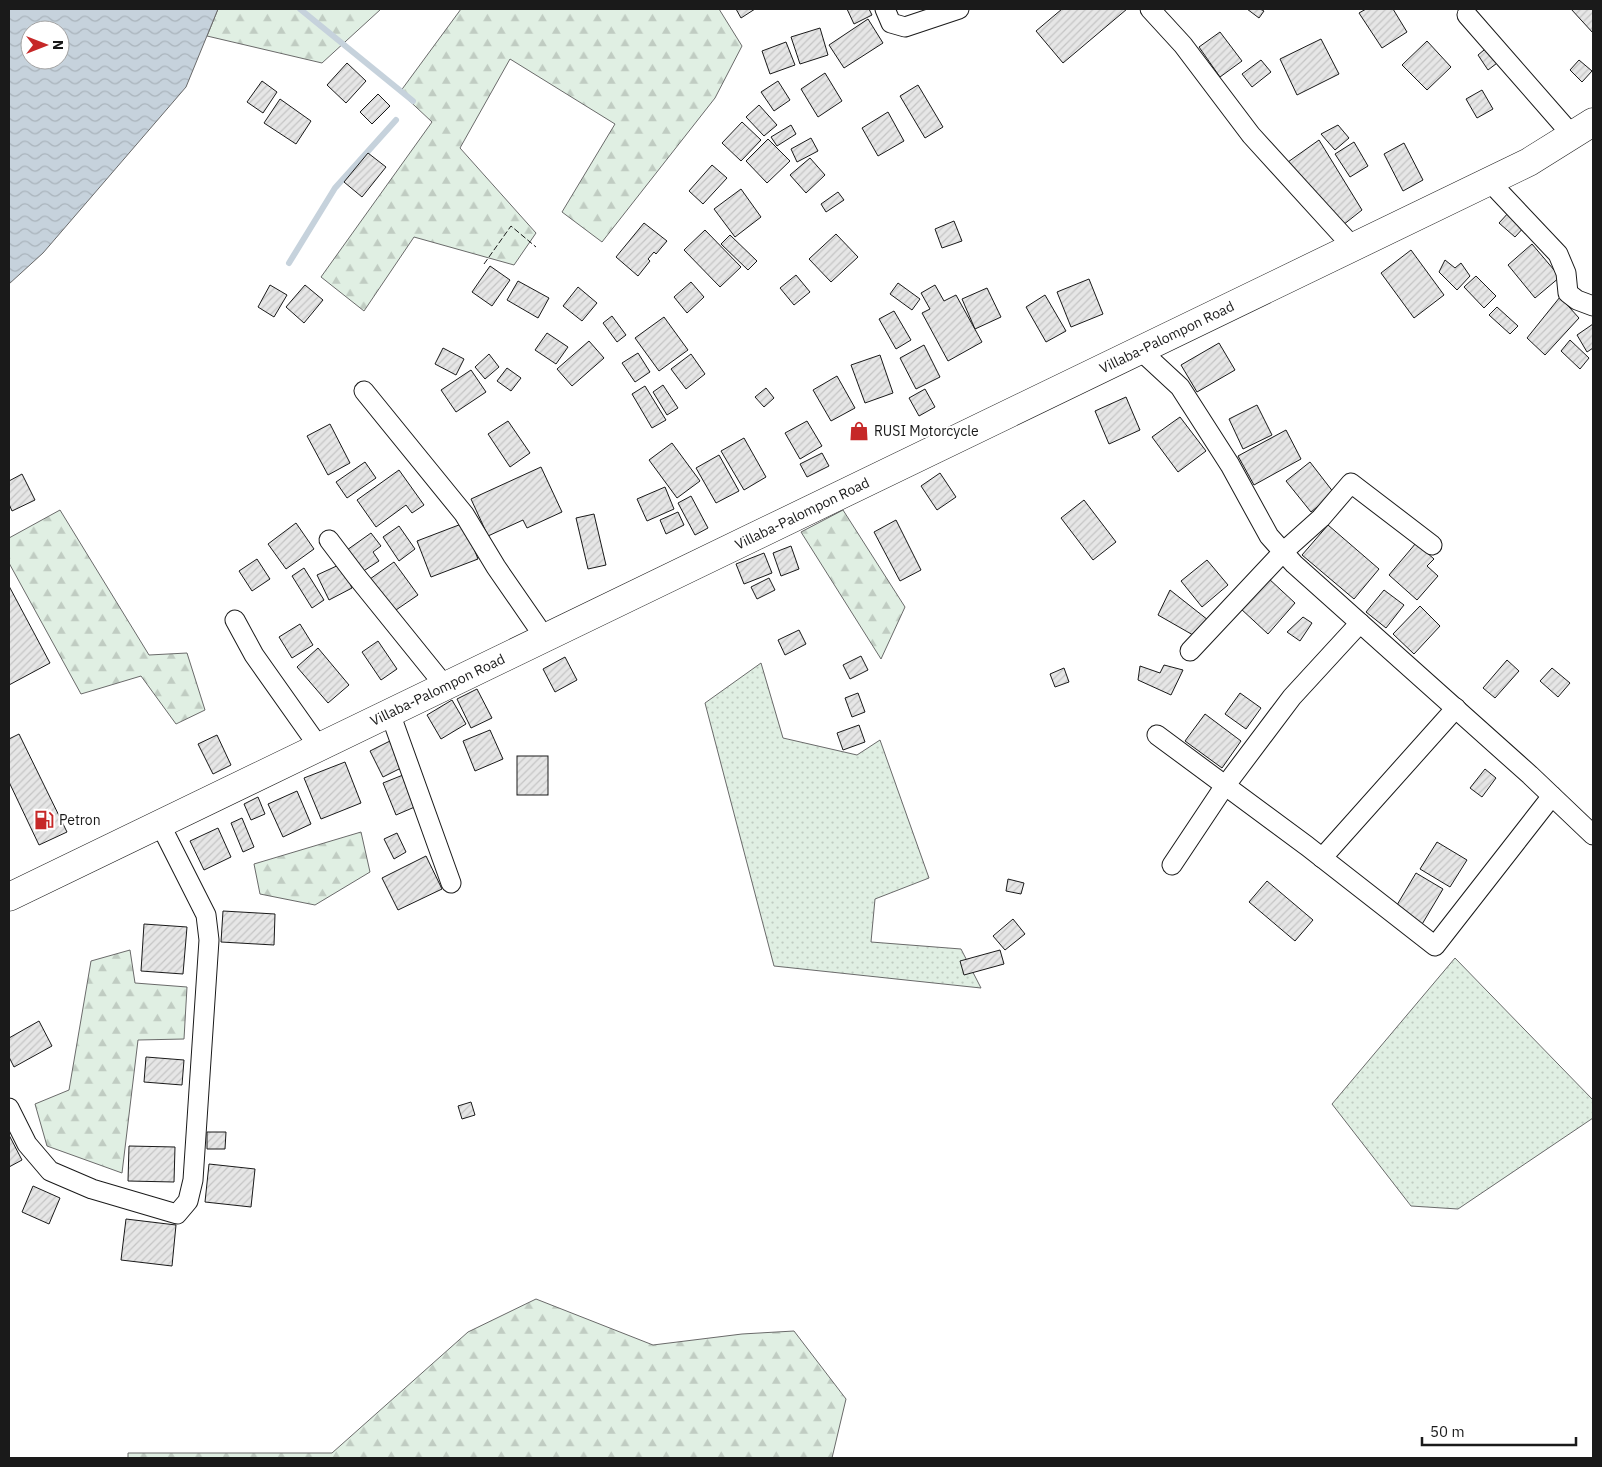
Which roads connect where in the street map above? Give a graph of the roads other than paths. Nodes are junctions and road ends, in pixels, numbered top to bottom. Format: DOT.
graph roads {
  1 [pos="885,9"];
  2 [pos="959,9"];
  3 [pos="1150,9"];
  4 [pos="1467,15"];
  5 [pos="1583,129"];
  6 [pos="1489,182"];
  7 [pos="1353,247"];
  8 [pos="1593,306"];
  9 [pos="1140,350"];
  10 [pos="364,391"];
  11 [pos="330,540"];
  12 [pos="1432,545"];
  13 [pos="1283,552"];
  14 [pos="235,620"];
  15 [pos="1360,622"];
  16 [pos="545,638"];
  17 [pos="1190,651"];
  18 [pos="445,686"];
  19 [pos="1456,708"];
  20 [pos="390,712"];
  21 [pos="1157,735"];
  22 [pos="319,747"];
  23 [pos="1226,786"];
  24 [pos="1552,796"];
  25 [pos="160,824"];
  26 [pos="1593,835"];
  27 [pos="1322,858"];
  28 [pos="1172,865"];
  29 [pos="451,882"];
  30 [pos="9,897"];
  31 [pos="9,1108"];
  1 -- 2 [label="street"];
  3 -- 7 [label="street"];
  4 -- 5 [label="street"];
  5 -- 6 [label="main road, Villaba-Palompon Road"];
  6 -- 7 [label="main road, Villaba-Palompon Road"];
  6 -- 8 [label="street"];
  7 -- 9 [label="main road, Villaba-Palompon Road"];
  9 -- 13 [label="street"];
  9 -- 16 [label="main road, Villaba-Palompon Road"];
  10 -- 16 [label="street"];
  11 -- 18 [label="street"];
  12 -- 13 [label="street"];
  13 -- 15 [label="street"];
  13 -- 17 [label="street"];
  14 -- 22 [label="street"];
  15 -- 19 [label="street"];
  15 -- 23 [label="street"];
  16 -- 18 [label="main road, Villaba-Palompon Road"];
  18 -- 20 [label="main road, Villaba-Palompon Road"];
  19 -- 24 [label="street"];
  19 -- 27 [label="street"];
  20 -- 22 [label="main road, Villaba-Palompon Road"];
  20 -- 29 [label="street"];
  21 -- 23 [label="street"];
  22 -- 25 [label="main road, Villaba-Palompon Road"];
  23 -- 27 [label="street"];
  23 -- 28 [label="street"];
  24 -- 26 [label="street"];
  24 -- 27 [label="street"];
  25 -- 30 [label="main road, Villaba-Palompon Road"];
  25 -- 31 [label="street"];
}
